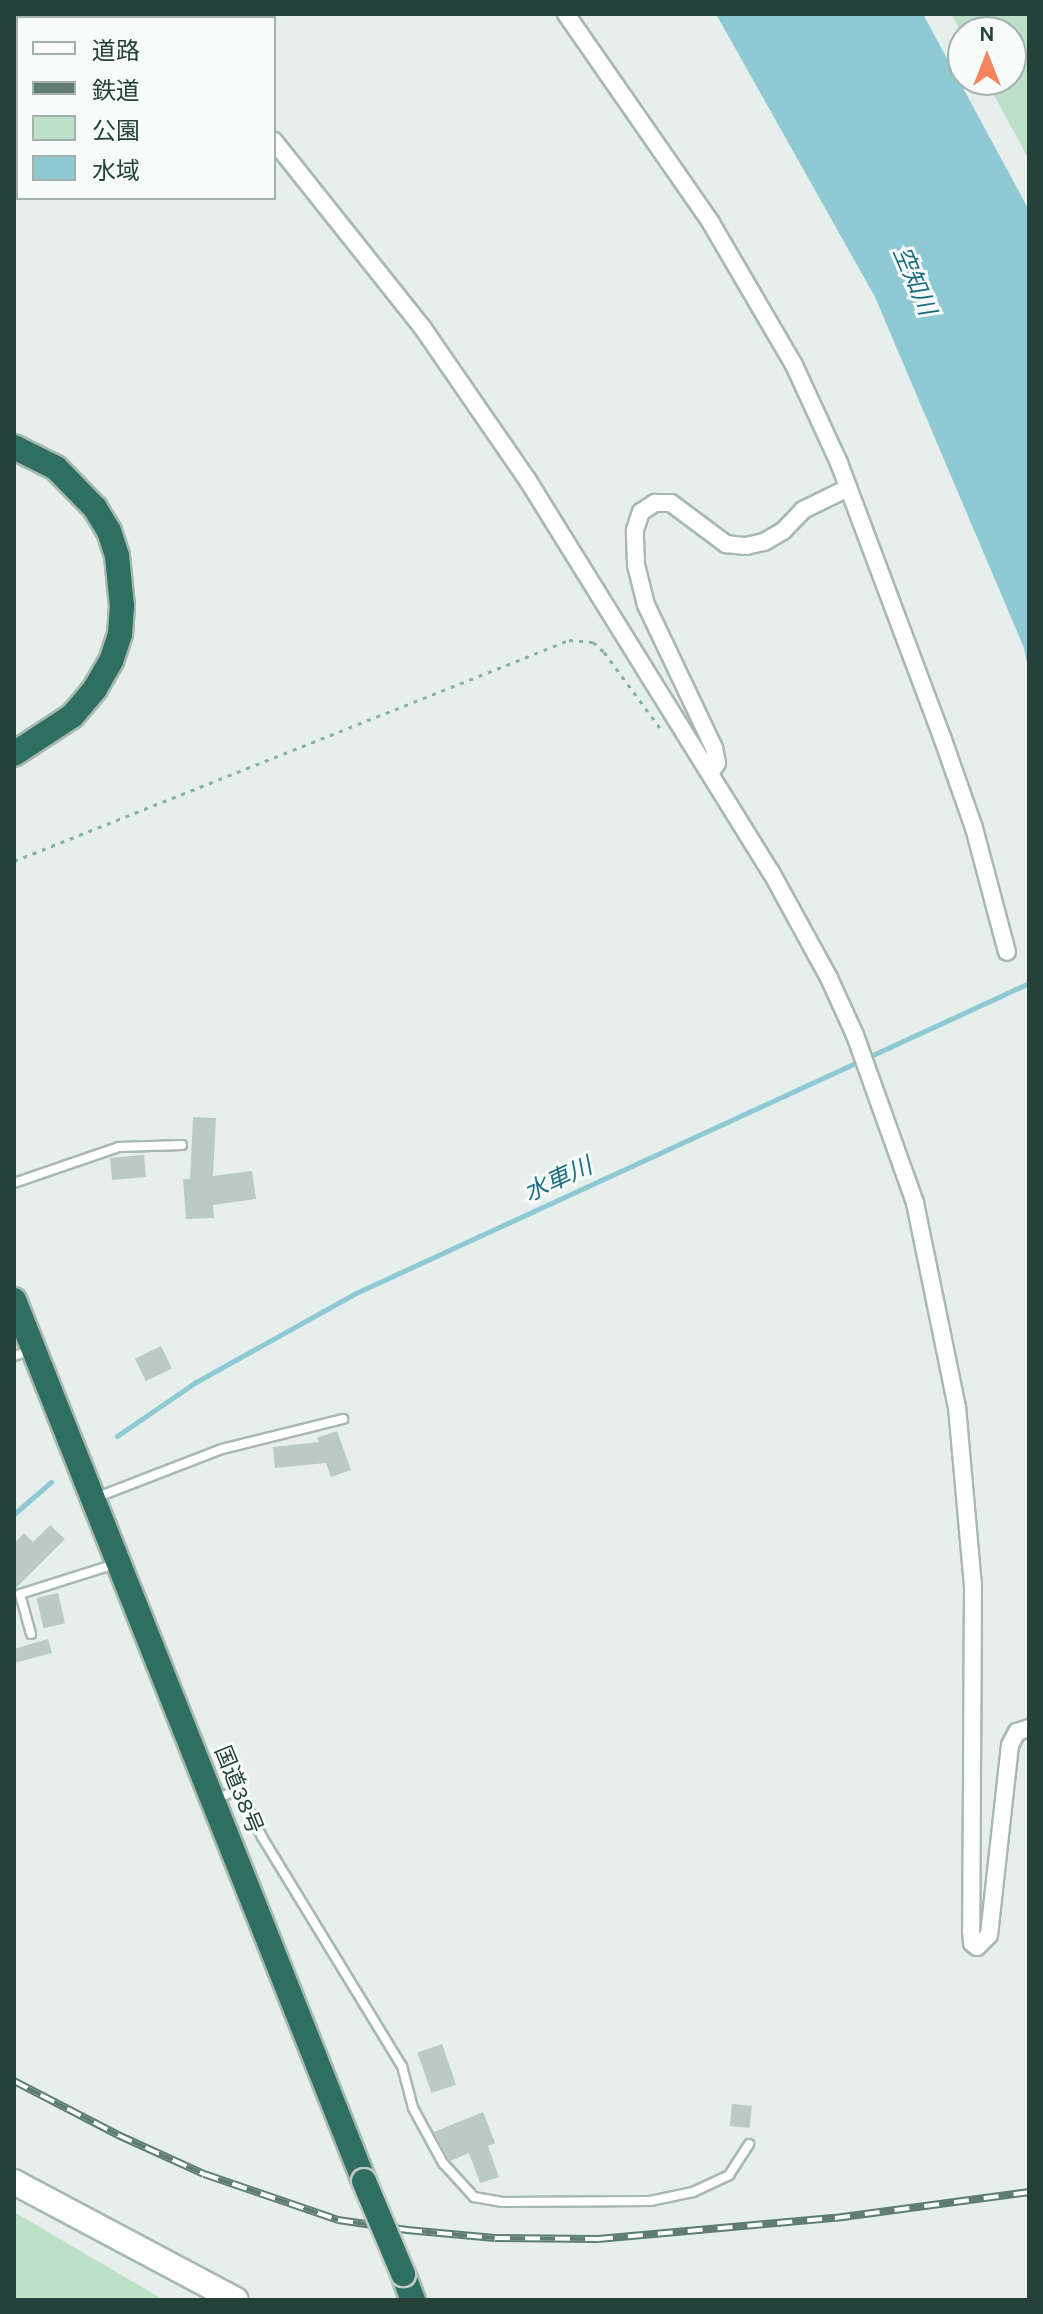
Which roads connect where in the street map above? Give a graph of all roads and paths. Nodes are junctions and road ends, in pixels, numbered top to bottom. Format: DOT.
graph roads {
  1 [pos="566,14"];
  2 [pos="276,144"];
  3 [pos="14,447"];
  4 [pos="848,488"];
  5 [pos="664,735"];
  6 [pos="14,754"];
  7 [pos="711,772"];
  8 [pos="14,861"];
  9 [pos="1007,952"];
  10 [pos="182,1145"];
  11 [pos="14,1183"];
  12 [pos="14,1300"];
  13 [pos="24,1353"];
  14 [pos="343,1419"];
  15 [pos="94,1498"];
  16 [pos="120,1563"];
  17 [pos="31,1634"];
  18 [pos="1029,1728"];
  19 [pos="214,1799"];
  20 [pos="749,2144"];
  21 [pos="14,2182"];
  22 [pos="236,2300"];
  23 [pos="413,2300"];
  1 -- 4 [label="street"];
  2 -- 7 [label="street"];
  3 -- 6 [label="highway"];
  4 -- 7 [label="street"];
  4 -- 9 [label="street"];
  5 -- 8 [label="path"];
  7 -- 18 [label="street"];
  10 -- 11 [label="lane"];
  12 -- 13 [label="highway, 国道38号"];
  13 -- 15 [label="highway, 国道38号"];
  14 -- 15 [label="lane"];
  15 -- 16 [label="highway, 国道38号"];
  16 -- 17 [label="lane"];
  16 -- 19 [label="highway, 国道38号"];
  19 -- 20 [label="lane"];
  19 -- 23 [label="highway, 国道38号, bridge"];
  21 -- 22 [label="street"];
}
